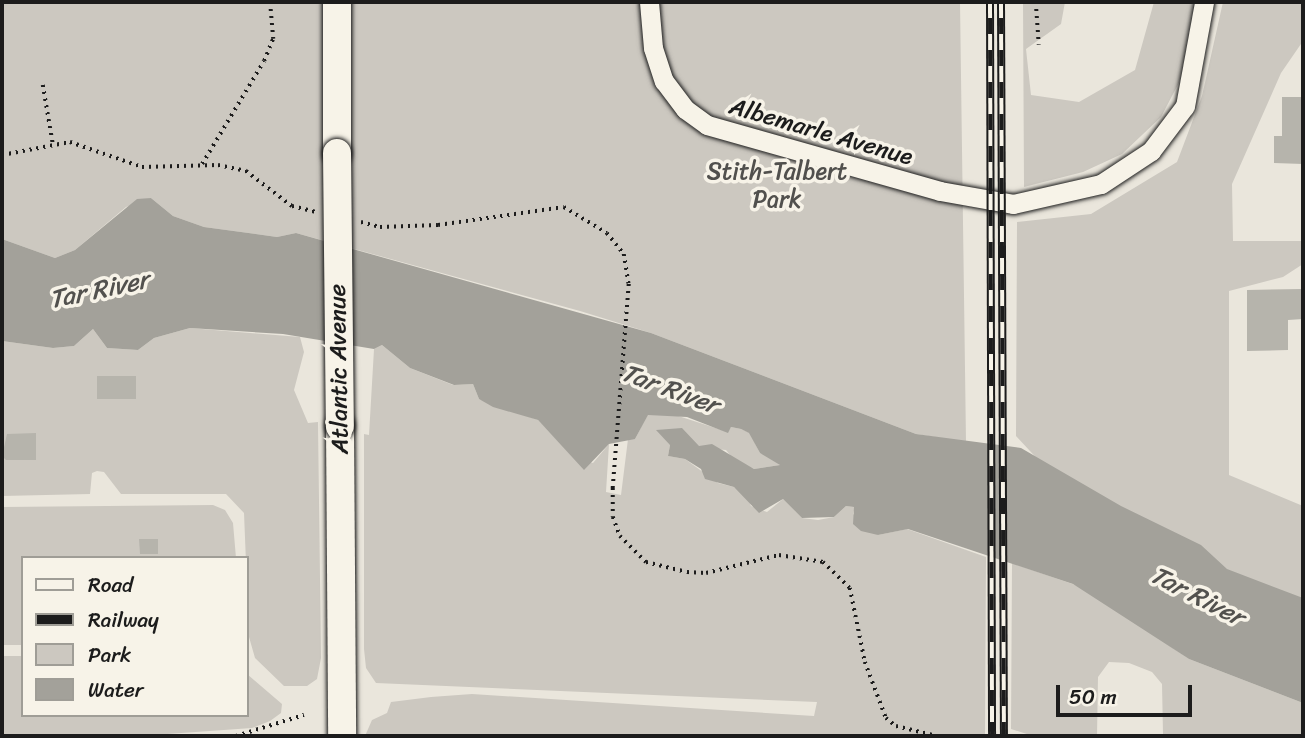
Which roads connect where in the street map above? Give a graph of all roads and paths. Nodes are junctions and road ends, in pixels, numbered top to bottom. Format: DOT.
graph roads {
  1 [pos="270,2"];
  2 [pos="337,2"];
  3 [pos="649,2"];
  4 [pos="1036,2"];
  5 [pos="1204,2"];
  6 [pos="1039,45"];
  7 [pos="43,85"];
  8 [pos="54,144"];
  9 [pos="202,164"];
  10 [pos="628,302"];
  11 [pos="304,715"];
  12 [pos="236,736"];
  13 [pos="342,736"];
  14 [pos="937,736"];
  1 -- 9 [label="path"];
  2 -- 13 [label="main road, Atlantic Avenue, bridge"];
  3 -- 5 [label="street, Albemarle Avenue"];
  4 -- 6 [label="path"];
  7 -- 8 [label="path"];
  10 -- 14 [label="path"];
  11 -- 12 [label="path"];
}
